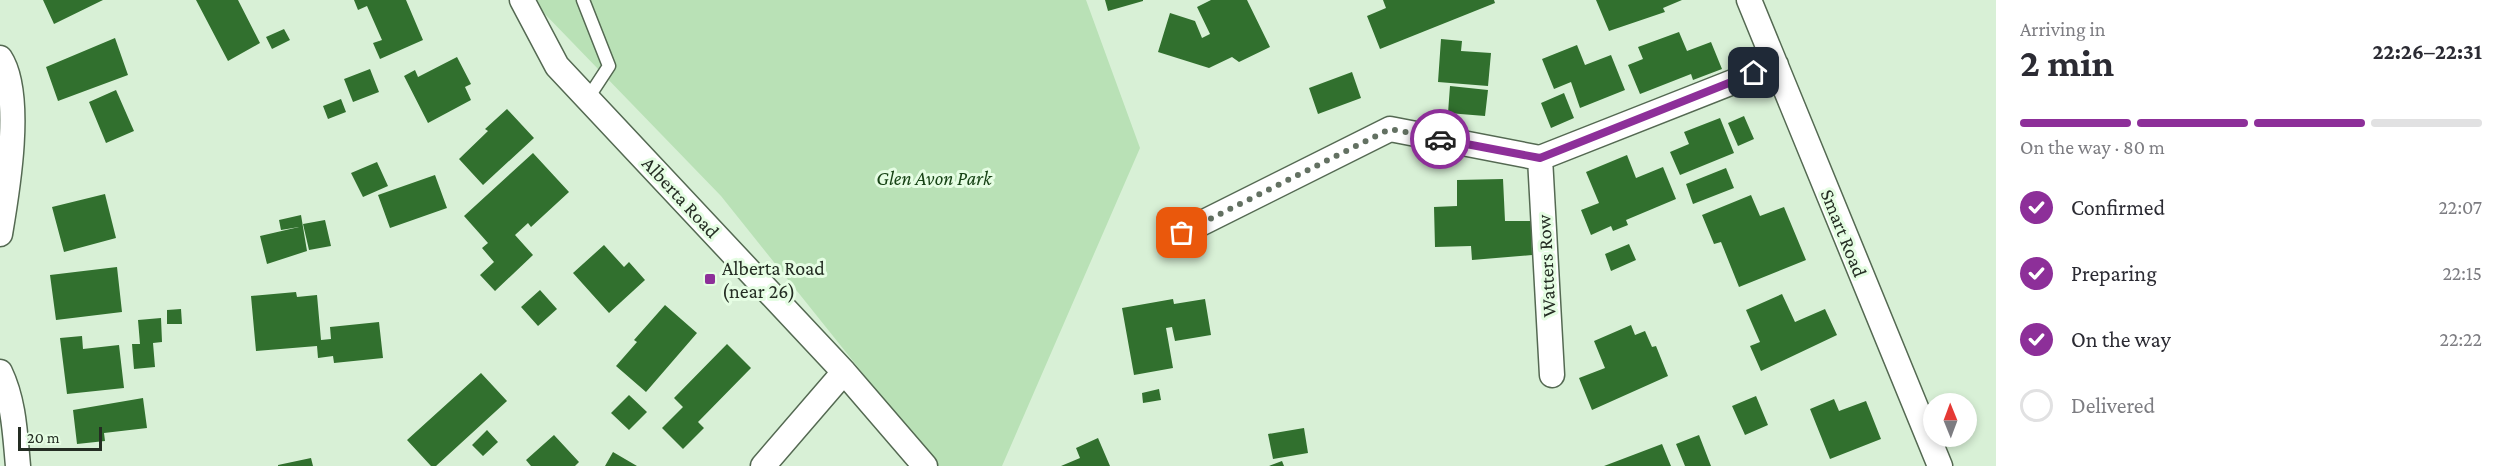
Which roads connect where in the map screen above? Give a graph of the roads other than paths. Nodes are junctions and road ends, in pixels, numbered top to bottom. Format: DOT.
graph roads {
  1 [pos="522,0"];
  2 [pos="583,0"];
  3 [pos="1749,0"];
  4 [pos="0,58"];
  5 [pos="1776,65"];
  6 [pos="588,98"];
  7 [pos="1540,158"];
  8 [pos="1182,233"];
  9 [pos="0,234"];
  10 [pos="0,372"];
  11 [pos="844,372"];
  12 [pos="1552,375"];
  13 [pos="18,466"];
  14 [pos="763,466"];
  15 [pos="925,466"];
  16 [pos="1940,466"];
  1 -- 6 [label="street, Alberta Road"];
  2 -- 6 [label="lane"];
  3 -- 5 [label="street, Smart Road"];
  4 -- 9 [label="street"];
  5 -- 7 [label="street"];
  5 -- 16 [label="street, Smart Road"];
  6 -- 11 [label="street, Alberta Road"];
  7 -- 8 [label="street"];
  7 -- 12 [label="street, Watters Row"];
  10 -- 13 [label="street"];
  11 -- 14 [label="street"];
  11 -- 15 [label="street, Alberta Road"];
}
